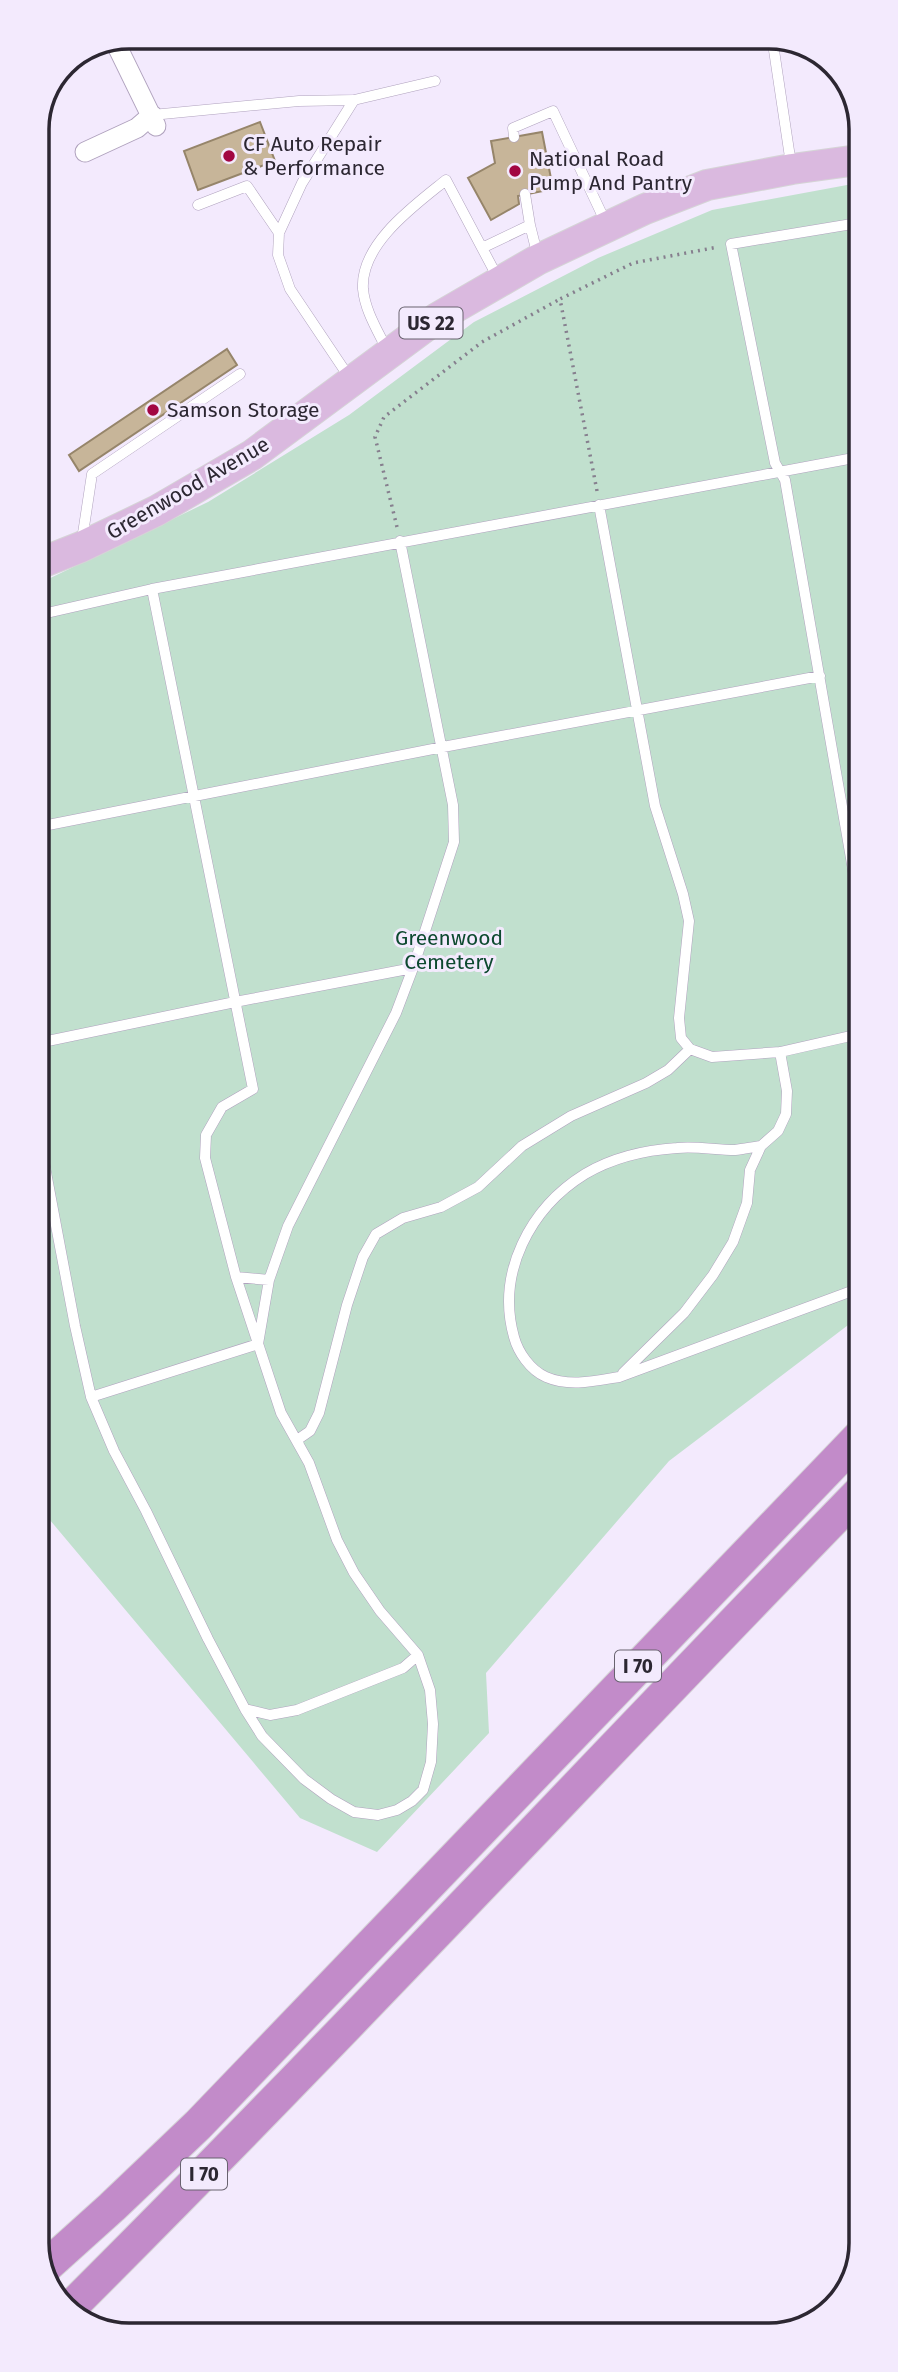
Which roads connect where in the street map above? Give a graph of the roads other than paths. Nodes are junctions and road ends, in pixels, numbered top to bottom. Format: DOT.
graph roads {
  1 [pos="774,49"];
  2 [pos="119,50"];
  3 [pos="435,81"];
  4 [pos="354,100"];
  5 [pos="154,120"];
  6 [pos="514,137"];
  7 [pos="85,152"];
  8 [pos="849,161"];
  9 [pos="792,169"];
  10 [pos="525,194"];
  11 [pos="198,205"];
  12 [pos="849,224"];
  13 [pos="530,225"];
  14 [pos="607,226"];
  15 [pos="279,233"];
  16 [pos="482,248"];
  17 [pos="538,259"];
  18 [pos="499,281"];
  19 [pos="389,354"];
  20 [pos="240,373"];
  21 [pos="352,382"];
  22 [pos="849,459"];
  23 [pos="780,471"];
  24 [pos="599,505"];
  25 [pos="400,541"];
  26 [pos="81,547"];
  27 [pos="49,560"];
  28 [pos="152,589"];
  29 [pos="49,612"];
  30 [pos="820,676"];
  31 [pos="637,710"];
  32 [pos="443,747"];
  33 [pos="193,796"];
  34 [pos="49,825"];
  35 [pos="849,838"];
  36 [pos="413,968"];
  37 [pos="235,1002"];
  38 [pos="849,1036"];
  39 [pos="49,1041"];
  40 [pos="690,1049"];
  41 [pos="780,1052"];
  42 [pos="761,1146"];
  43 [pos="49,1188"];
  44 [pos="236,1277"];
  45 [pos="269,1280"];
  46 [pos="849,1292"];
  47 [pos="258,1344"];
  48 [pos="619,1377"];
  49 [pos="91,1397"];
  50 [pos="297,1440"];
  51 [pos="849,1447"];
  52 [pos="849,1503"];
  53 [pos="418,1655"];
  54 [pos="245,1709"];
  55 [pos="52,2261"];
  56 [pos="76,2302"];
  1 -- 9 [label="lane"];
  2 -- 5 [label="street"];
  3 -- 4 [label="lane"];
  4 -- 5 [label="lane"];
  4 -- 15 [label="lane"];
  5 -- 7 [label="street"];
  6 -- 14 [label="lane"];
  8 -- 9 [label="main road, Greenwood Avenue / US 22"];
  9 -- 14 [label="main road, Greenwood Avenue / US 22"];
  10 -- 13 [label="lane"];
  11 -- 15 [label="lane"];
  12 -- 23 [label="lane"];
  13 -- 16 [label="lane"];
  13 -- 17 [label="lane"];
  14 -- 17 [label="main road, Greenwood Avenue / US 22"];
  15 -- 21 [label="lane"];
  16 -- 18 [label="lane"];
  16 -- 19 [label="lane"];
  17 -- 18 [label="main road, Greenwood Avenue / US 22"];
  18 -- 19 [label="main road, Greenwood Avenue / US 22"];
  19 -- 21 [label="main road, Greenwood Avenue / US 22"];
  20 -- 26 [label="lane"];
  21 -- 26 [label="main road, Greenwood Avenue / US 22"];
  22 -- 23 [label="lane"];
  23 -- 24 [label="lane"];
  23 -- 30 [label="lane"];
  24 -- 25 [label="lane"];
  24 -- 31 [label="lane"];
  25 -- 28 [label="lane"];
  25 -- 32 [label="lane"];
  26 -- 27 [label="main road, Greenwood Avenue / US 22"];
  28 -- 29 [label="lane"];
  28 -- 33 [label="lane"];
  30 -- 31 [label="lane"];
  30 -- 35 [label="lane"];
  31 -- 32 [label="lane"];
  31 -- 40 [label="lane"];
  32 -- 33 [label="lane"];
  32 -- 36 [label="lane"];
  33 -- 34 [label="lane"];
  33 -- 37 [label="lane"];
  36 -- 37 [label="lane"];
  36 -- 45 [label="lane"];
  37 -- 39 [label="lane"];
  37 -- 44 [label="lane"];
  38 -- 41 [label="lane"];
  40 -- 41 [label="lane"];
  40 -- 50 [label="lane"];
  41 -- 42 [label="lane"];
  42 -- 48 [label="lane"];
  42 -- 48 [label="lane"];
  43 -- 49 [label="lane"];
  44 -- 45 [label="lane"];
  44 -- 47 [label="lane"];
  45 -- 47 [label="lane"];
  46 -- 48 [label="lane"];
  47 -- 49 [label="lane"];
  47 -- 50 [label="lane"];
  49 -- 54 [label="lane"];
  50 -- 53 [label="lane"];
  51 -- 55 [label="highway, I 70"];
  52 -- 56 [label="highway, I 70"];
  53 -- 54 [label="lane"];
  53 -- 54 [label="lane"];
}
